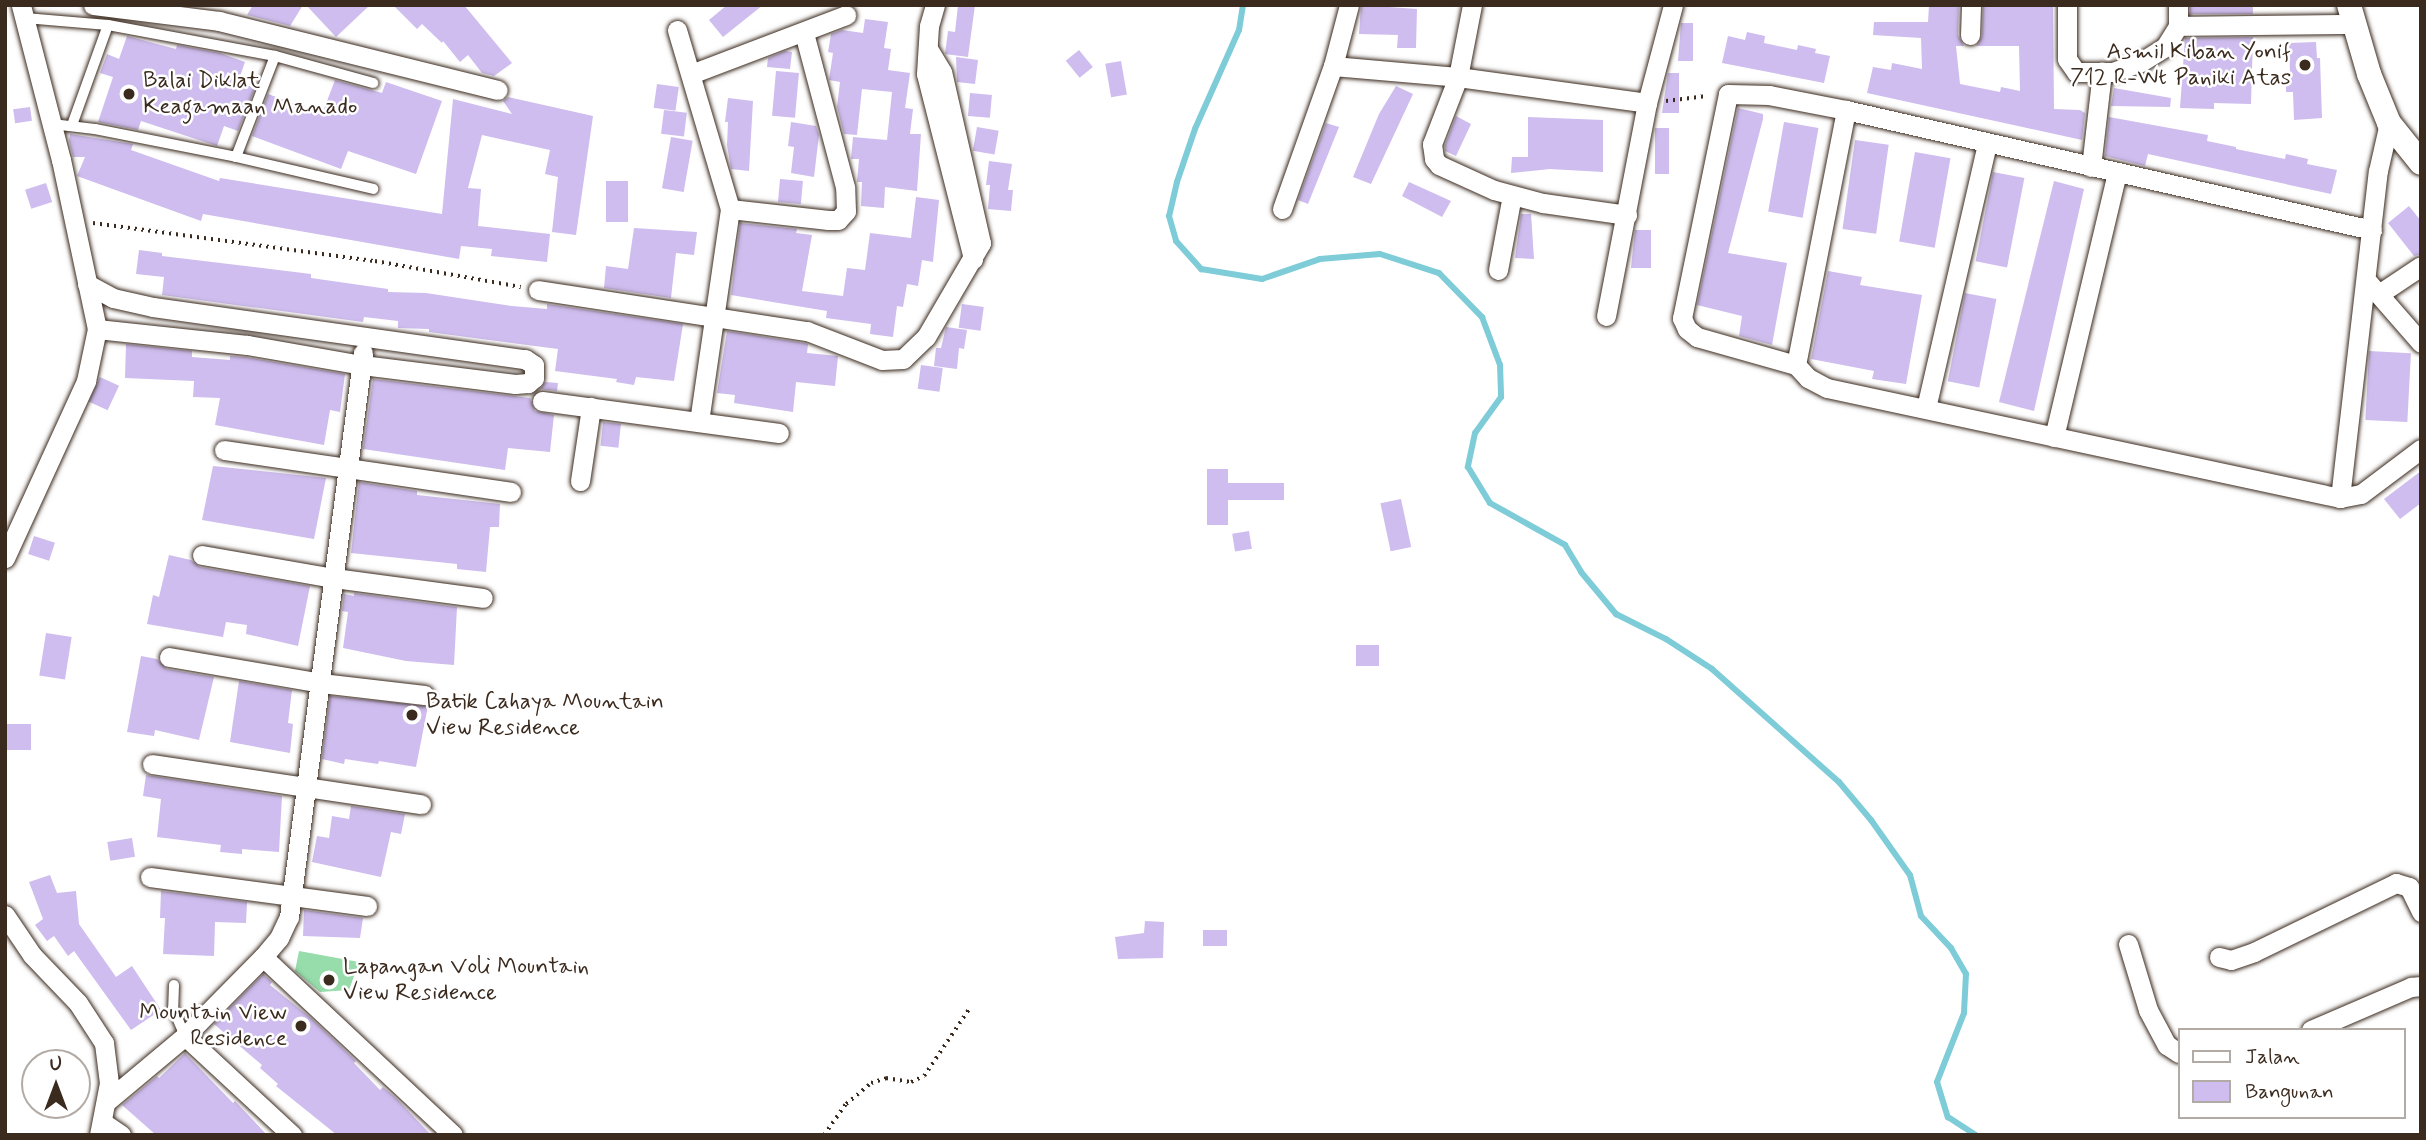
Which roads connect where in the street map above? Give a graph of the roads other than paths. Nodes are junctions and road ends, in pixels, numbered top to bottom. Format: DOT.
graph roads {
  1 [pos="93,5"];
  2 [pos="235,5"];
  3 [pos="935,5"];
  4 [pos="1349,5"];
  5 [pos="1472,5"];
  6 [pos="1674,5"];
  7 [pos="1970,5"];
  8 [pos="2067,5"];
  9 [pos="2178,5"];
  10 [pos="23,11"];
  11 [pos="2352,14"];
  12 [pos="846,15"];
  13 [pos="219,21"];
  14 [pos="108,25"];
  15 [pos="2178,26"];
  16 [pos="677,30"];
  17 [pos="804,33"];
  18 [pos="1970,35"];
  19 [pos="275,56"];
  20 [pos="1333,66"];
  21 [pos="2102,72"];
  22 [pos="691,74"];
  23 [pos="1458,78"];
  24 [pos="373,83"];
  25 [pos="498,90"];
  26 [pos="1647,103"];
  27 [pos="1846,110"];
  28 [pos="2389,123"];
  29 [pos="52,124"];
  30 [pos="72,125"];
  31 [pos="1987,144"];
  32 [pos="236,158"];
  33 [pos="2421,163"];
  34 [pos="2091,167"];
  35 [pos="2117,173"];
  36 [pos="373,189"];
  37 [pos="1512,195"];
  38 [pos="730,209"];
  39 [pos="1282,209"];
  40 [pos="1627,215"];
  41 [pos="2372,230"];
  42 [pos="2421,266"];
  43 [pos="1498,270"];
  44 [pos="87,284"];
  45 [pos="2373,288"];
  46 [pos="538,290"];
  47 [pos="1606,316"];
  48 [pos="715,318"];
  49 [pos="97,329"];
  50 [pos="364,338"];
  51 [pos="2421,343"];
  52 [pos="362,365"];
  53 [pos="1796,365"];
  54 [pos="542,401"];
  55 [pos="591,407"];
  56 [pos="1926,408"];
  57 [pos="699,421"];
  58 [pos="779,433"];
  59 [pos="2054,437"];
  60 [pos="2421,449"];
  61 [pos="224,450"];
  62 [pos="349,468"];
  63 [pos="580,481"];
  64 [pos="512,492"];
  65 [pos="2340,498"];
  66 [pos="202,555"];
  67 [pos="5,558"];
  68 [pos="334,578"];
  69 [pos="484,598"];
  70 [pos="169,657"];
  71 [pos="321,683"];
  72 [pos="424,695"];
  73 [pos="152,764"];
  74 [pos="307,789"];
  75 [pos="421,804"];
  76 [pos="150,877"];
  77 [pos="292,896"];
  78 [pos="367,906"];
  79 [pos="2421,912"];
  80 [pos="5,915"];
  81 [pos="2127,944"];
  82 [pos="263,957"];
  83 [pos="2219,957"];
  84 [pos="174,985"];
  85 [pos="2421,986"];
  86 [pos="2316,1028"];
  87 [pos="185,1036"];
  88 [pos="2178,1052"];
  89 [pos="106,1102"];
  90 [pos="100,1128"];
  91 [pos="121,1135"];
  92 [pos="292,1135"];
  93 [pos="453,1135"];
  1 -- 13 [label="street"];
  2 -- 13 [label="street"];
  3 -- 48 [label="street"];
  4 -- 20 [label="street"];
  5 -- 23 [label="street"];
  6 -- 26 [label="street"];
  7 -- 18 [label="street"];
  8 -- 21 [label="street"];
  9 -- 15 [label="street"];
  10 -- 14 [label="lane"];
  10 -- 29 [label="street"];
  11 -- 15 [label="street"];
  11 -- 28 [label="street"];
  12 -- 17 [label="street"];
  13 -- 25 [label="street"];
  14 -- 19 [label="lane"];
  14 -- 30 [label="lane"];
  15 -- 21 [label="street"];
  16 -- 22 [label="street"];
  17 -- 22 [label="street"];
  17 -- 38 [label="street"];
  19 -- 24 [label="lane"];
  19 -- 32 [label="lane"];
  20 -- 23 [label="street"];
  20 -- 39 [label="street"];
  21 -- 34 [label="street"];
  22 -- 38 [label="street"];
  23 -- 26 [label="street"];
  23 -- 37 [label="street"];
  26 -- 40 [label="street"];
  27 -- 31 [label="street"];
  27 -- 53 [label="street"];
  27 -- 53 [label="street"];
  28 -- 33 [label="street"];
  28 -- 41 [label="street"];
  29 -- 30 [label="lane"];
  29 -- 44 [label="street"];
  30 -- 32 [label="lane"];
  31 -- 34 [label="street"];
  31 -- 56 [label="street"];
  32 -- 36 [label="lane"];
  34 -- 35 [label="street"];
  35 -- 41 [label="street"];
  35 -- 59 [label="street"];
  37 -- 40 [label="street"];
  37 -- 43 [label="street"];
  38 -- 48 [label="street"];
  40 -- 47 [label="street"];
  41 -- 45 [label="street"];
  42 -- 45 [label="street"];
  44 -- 49 [label="street"];
  44 -- 50 [label="street"];
  45 -- 51 [label="street"];
  45 -- 65 [label="street"];
  46 -- 48 [label="street"];
  48 -- 57 [label="street"];
  49 -- 52 [label="street"];
  49 -- 67 [label="street"];
  50 -- 52 [label="street"];
  50 -- 52 [label="street"];
  52 -- 62 [label="street"];
  53 -- 56 [label="street"];
  54 -- 55 [label="street"];
  55 -- 57 [label="street"];
  55 -- 63 [label="street"];
  56 -- 59 [label="street"];
  57 -- 58 [label="street"];
  59 -- 65 [label="street"];
  60 -- 65 [label="street"];
  61 -- 62 [label="street"];
  62 -- 64 [label="street"];
  62 -- 68 [label="street"];
  66 -- 68 [label="street"];
  68 -- 69 [label="street"];
  68 -- 71 [label="street"];
  70 -- 71 [label="street"];
  71 -- 72 [label="street"];
  71 -- 74 [label="street"];
  73 -- 74 [label="street"];
  74 -- 75 [label="street"];
  74 -- 77 [label="street"];
  76 -- 77 [label="street"];
  77 -- 78 [label="street"];
  77 -- 82 [label="street"];
  79 -- 83 [label="street"];
  80 -- 89 [label="street"];
  81 -- 88 [label="street"];
  82 -- 87 [label="street"];
  82 -- 93 [label="street"];
  84 -- 87 [label="lane"];
  85 -- 86 [label="street"];
  87 -- 89 [label="street"];
  87 -- 92 [label="street"];
  89 -- 90 [label="street"];
  90 -- 91 [label="street"];
}
